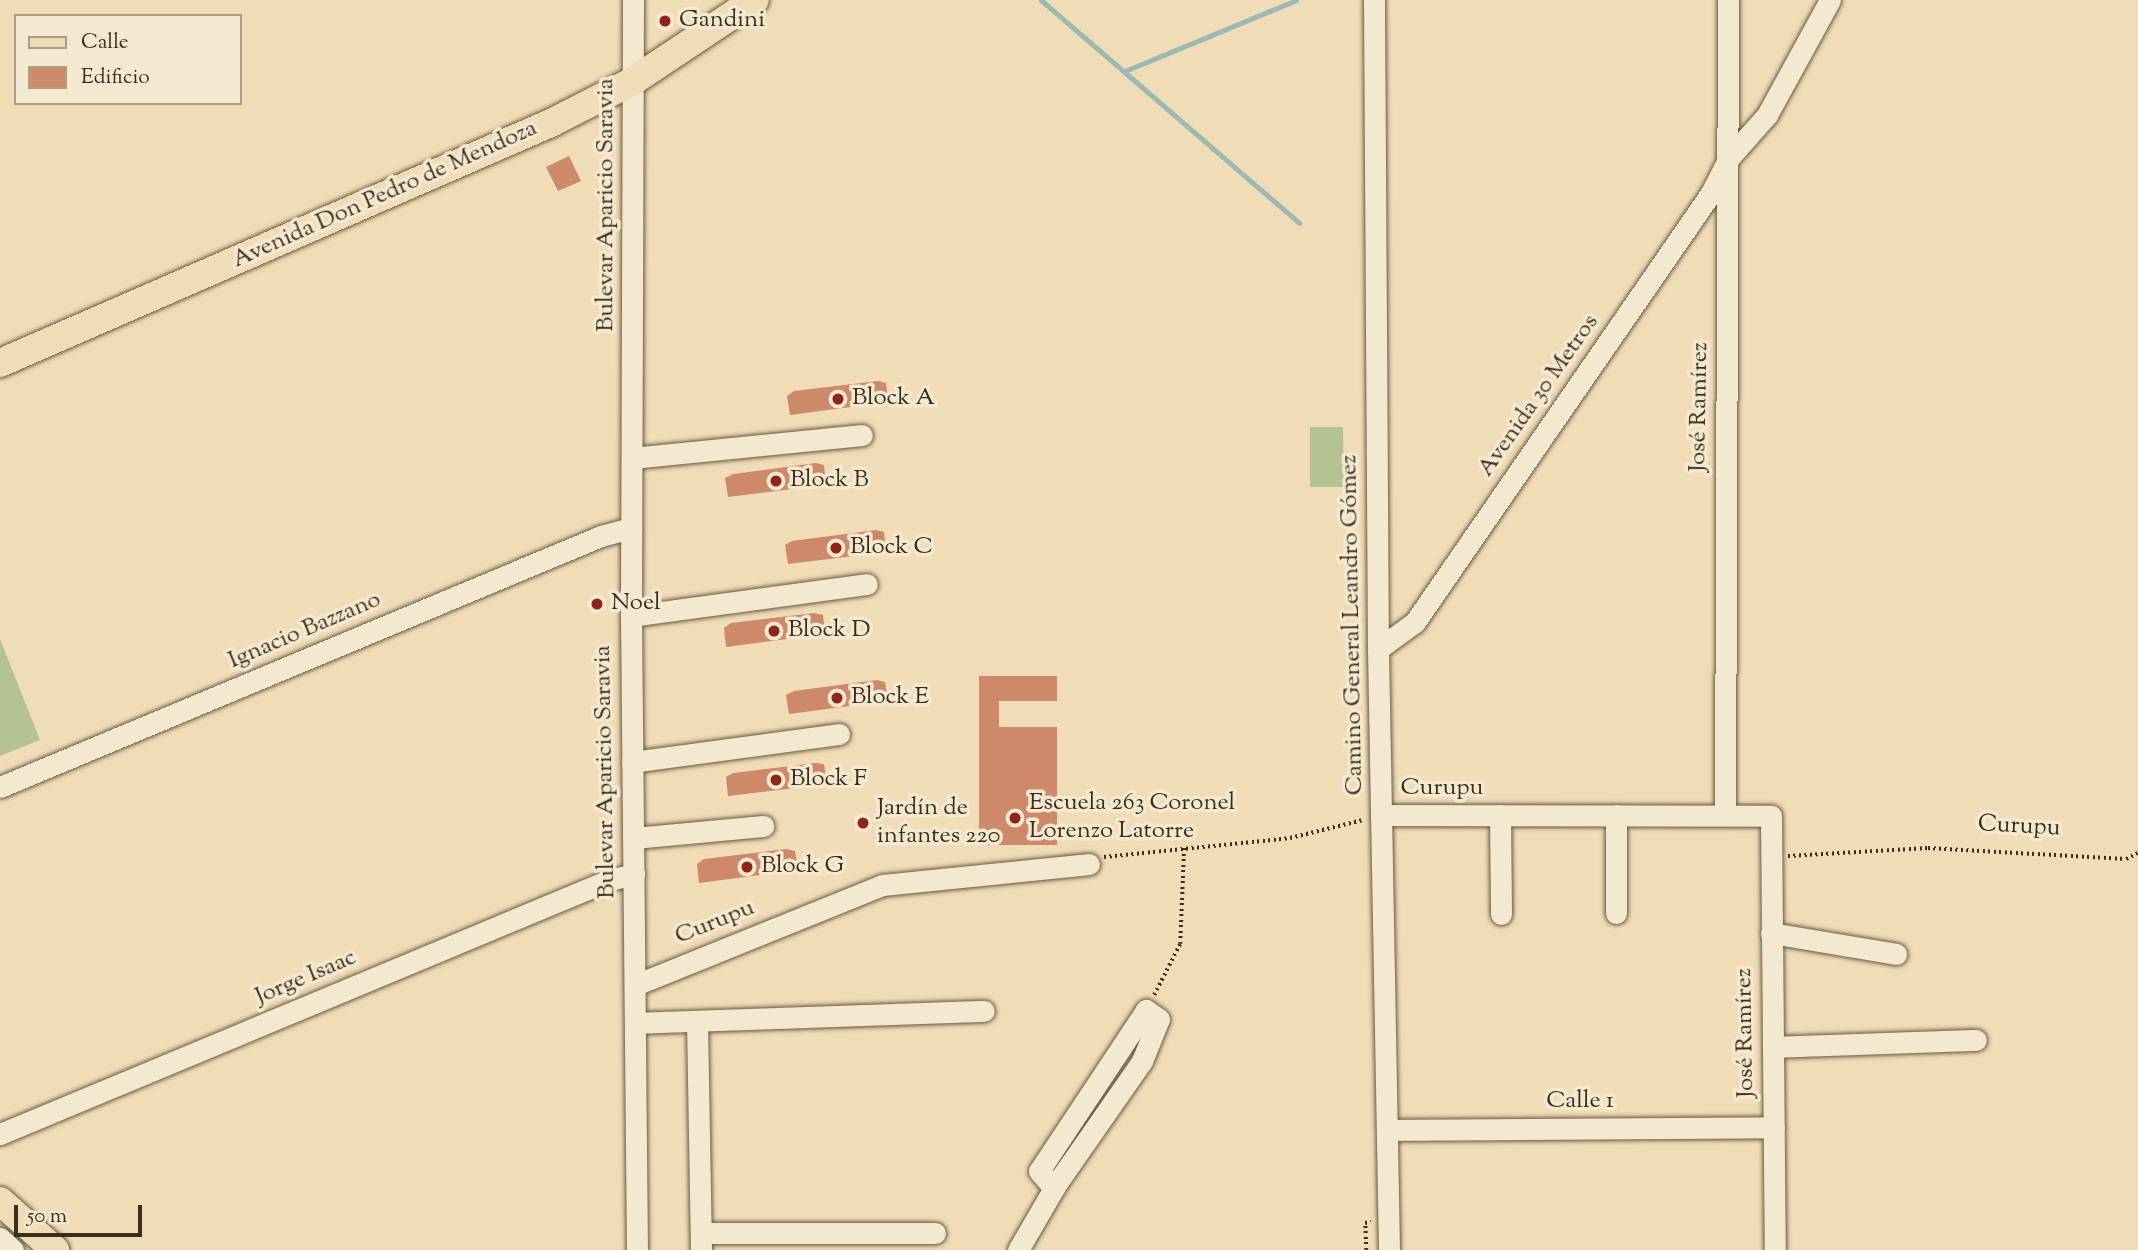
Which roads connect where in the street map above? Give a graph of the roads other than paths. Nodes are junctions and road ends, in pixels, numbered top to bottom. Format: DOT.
graph roads {
  1 [pos="633,0"];
  2 [pos="755,0"];
  3 [pos="1374,0"];
  4 [pos="1728,0"];
  5 [pos="1830,0"];
  6 [pos="633,81"];
  7 [pos="1728,159"];
  8 [pos="0,363"];
  9 [pos="862,435"];
  10 [pos="632,458"];
  11 [pos="631,528"];
  12 [pos="867,584"];
  13 [pos="631,616"];
  14 [pos="1378,649"];
  15 [pos="839,734"];
  16 [pos="632,762"];
  17 [pos="0,786"];
  18 [pos="1500,815"];
  19 [pos="1616,815"];
  20 [pos="1725,815"];
  21 [pos="1382,816"];
  22 [pos="1771,816"];
  23 [pos="763,826"];
  24 [pos="633,838"];
  25 [pos="1088,864"];
  26 [pos="634,874"];
  27 [pos="1616,913"];
  28 [pos="1502,914"];
  29 [pos="1772,933"];
  30 [pos="1896,954"];
  31 [pos="635,985"];
  32 [pos="1146,1010"];
  33 [pos="984,1011"];
  34 [pos="697,1021"];
  35 [pos="635,1023"];
  36 [pos="1976,1040"];
  37 [pos="1773,1047"];
  38 [pos="1774,1127"];
  39 [pos="1387,1130"];
  40 [pos="0,1134"];
  41 [pos="0,1201"];
  42 [pos="935,1233"];
  43 [pos="0,1238"];
  44 [pos="701,1242"];
  45 [pos="632,1248"];
  46 [pos="13,1250"];
  47 [pos="55,1250"];
  48 [pos="1018,1250"];
  49 [pos="1389,1250"];
  50 [pos="1775,1250"];
  1 -- 6 [label="street, Bulevar Aparicio Saravia"];
  2 -- 6 [label="main road, Avenida Don Pedro de Mendoza"];
  3 -- 14 [label="street, Camino General Leandro Gómez"];
  4 -- 7 [label="street, José Ramírez"];
  5 -- 7 [label="street"];
  6 -- 8 [label="main road, Avenida Don Pedro de Mendoza"];
  6 -- 10 [label="street, Bulevar Aparicio Saravia"];
  7 -- 14 [label="street, Avenida 30 Metros"];
  7 -- 20 [label="street, José Ramírez"];
  9 -- 10 [label="street"];
  10 -- 11 [label="street, Bulevar Aparicio Saravia"];
  11 -- 13 [label="street, Bulevar Aparicio Saravia"];
  11 -- 17 [label="street, Ignacio Bazzano"];
  12 -- 13 [label="street"];
  13 -- 16 [label="street, Bulevar Aparicio Saravia"];
  14 -- 21 [label="street, Camino General Leandro Gómez"];
  15 -- 16 [label="street"];
  16 -- 24 [label="street, Bulevar Aparicio Saravia"];
  18 -- 19 [label="street, Curupu"];
  18 -- 21 [label="street, Curupu"];
  18 -- 28 [label="street"];
  19 -- 20 [label="street, Curupu"];
  19 -- 27 [label="street"];
  20 -- 22 [label="street, Curupu"];
  21 -- 39 [label="street, Camino General Leandro Gómez"];
  22 -- 29 [label="street, José Ramírez"];
  23 -- 24 [label="street"];
  24 -- 26 [label="street, Bulevar Aparicio Saravia"];
  25 -- 31 [label="street, Curupu"];
  26 -- 31 [label="street, Bulevar Aparicio Saravia"];
  26 -- 40 [label="street, Jorge Isaac"];
  29 -- 30 [label="street"];
  29 -- 37 [label="street, José Ramírez"];
  31 -- 35 [label="street, Bulevar Aparicio Saravia"];
  32 -- 48 [label="street"];
  33 -- 34 [label="street"];
  34 -- 35 [label="street"];
  34 -- 44 [label="street"];
  35 -- 45 [label="street, Bulevar Aparicio Saravia"];
  36 -- 37 [label="street"];
  37 -- 38 [label="street, José Ramírez"];
  38 -- 39 [label="street, Calle 1"];
  38 -- 50 [label="street, José Ramírez"];
  39 -- 49 [label="street, Camino General Leandro Gómez"];
  41 -- 47 [label="main road"];
  42 -- 44 [label="street"];
  43 -- 46 [label="street"];
}
